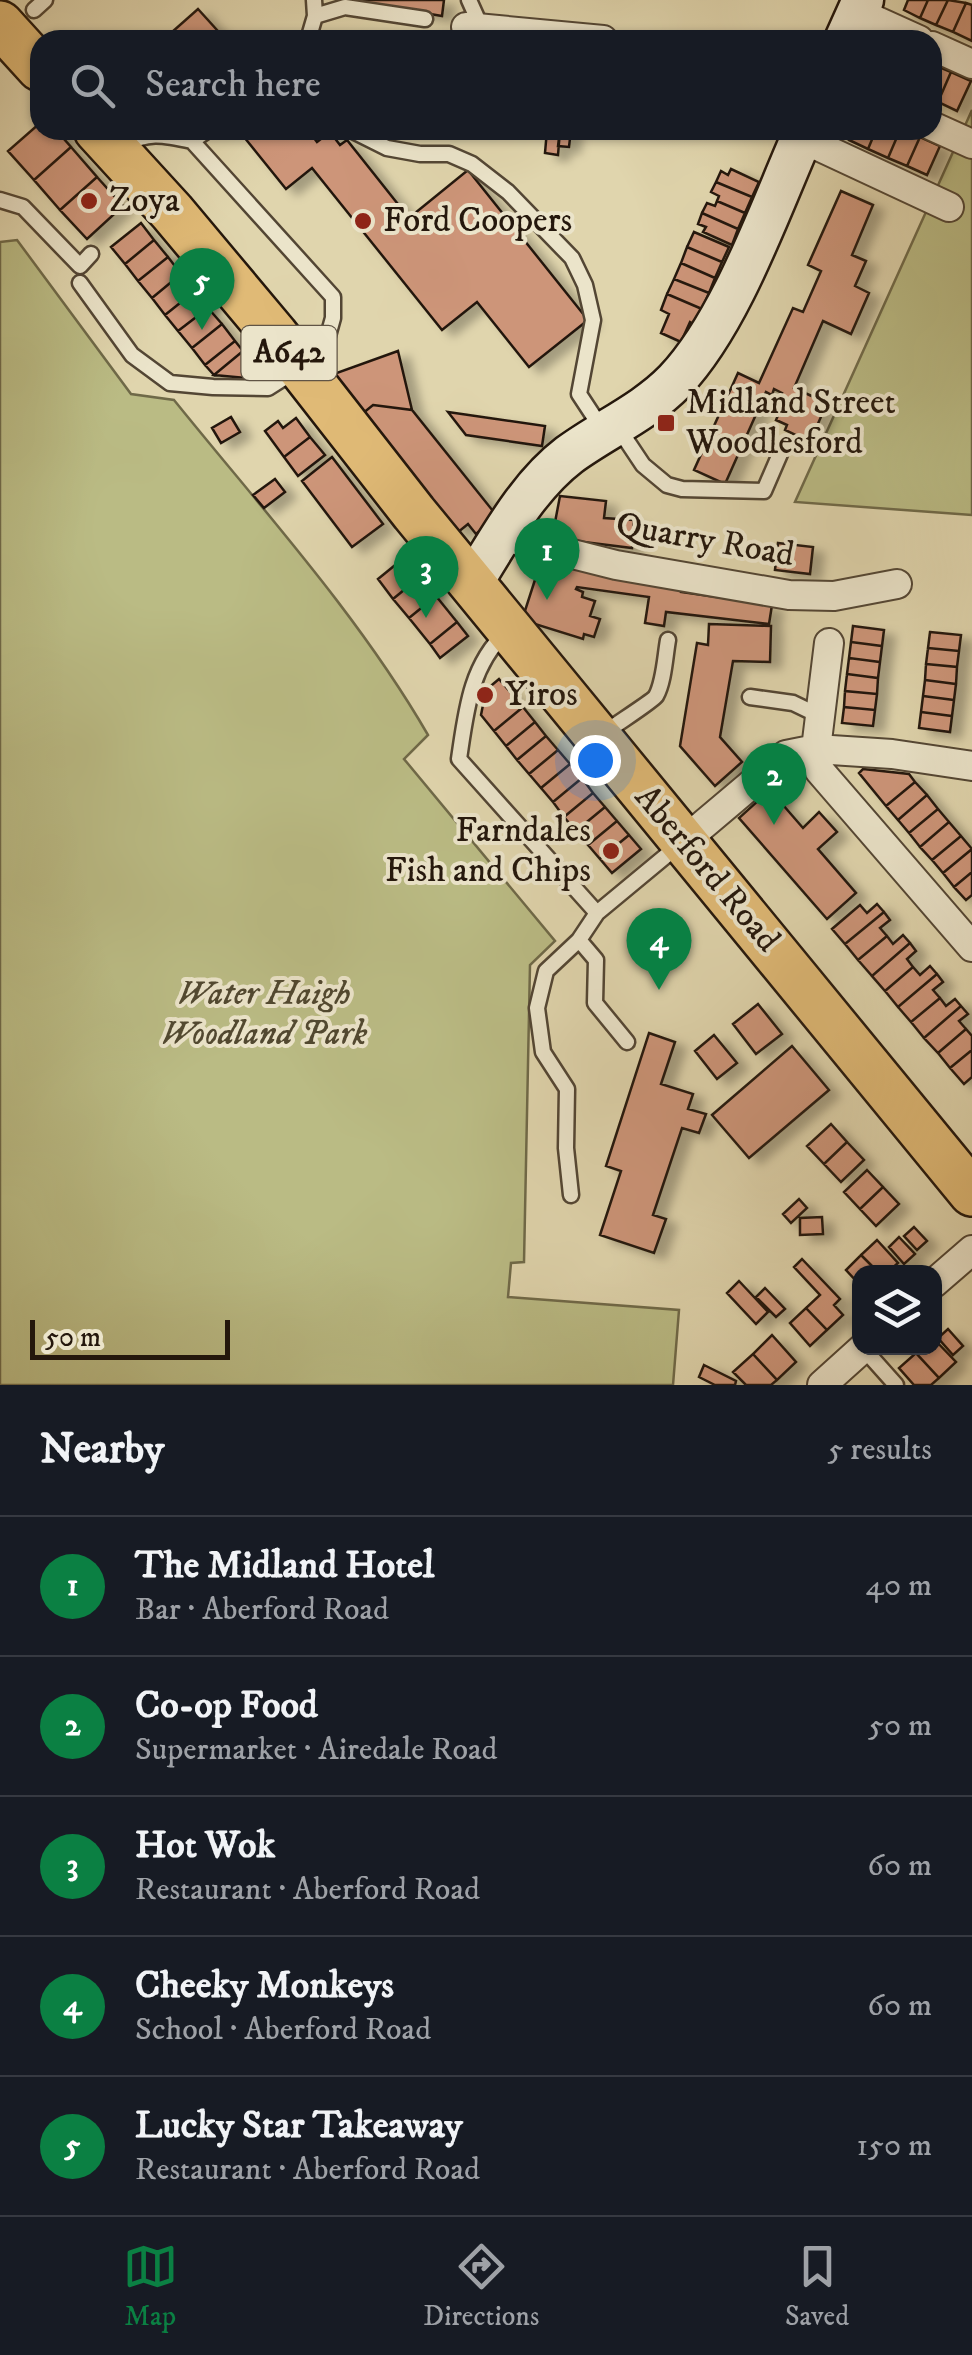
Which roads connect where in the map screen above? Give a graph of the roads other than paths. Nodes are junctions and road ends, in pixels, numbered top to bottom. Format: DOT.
graph roads {
  1 [pos="314,0"];
  2 [pos="315,16"];
  3 [pos="855,17"];
  4 [pos="425,19"];
  5 [pos="472,19"];
  6 [pos="311,30"];
  7 [pos="541,30"];
  8 [pos="891,30"];
  9 [pos="942,50"];
  10 [pos="972,64"];
  11 [pos="106,140"];
  12 [pos="192,140"];
  13 [pos="370,140"];
  14 [pos="800,140"];
  15 [pos="815,140"];
  16 [pos="0,200"];
  17 [pos="937,201"];
  18 [pos="91,254"];
  19 [pos="80,283"];
  20 [pos="301,367"];
  21 [pos="610,428"];
  22 [pos="783,446"];
  23 [pos="501,536"];
  24 [pos="472,583"];
  25 [pos="897,584"];
  26 [pos="510,628"];
  27 [pos="668,640"];
  28 [pos="829,643"];
  29 [pos="750,697"];
  30 [pos="820,716"];
  31 [pos="598,738"];
  32 [pos="816,749"];
  33 [pos="971,773"];
  34 [pos="684,841"];
  35 [pos="597,914"];
  36 [pos="578,940"];
  37 [pos="972,946"];
  38 [pos="627,1042"];
  39 [pos="967,1178"];
  40 [pos="571,1195"];
  41 [pos="972,1250"];
  42 [pos="942,1277"];
  43 [pos="855,1355"];
  44 [pos="869,1355"];
  45 [pos="822,1385"];
  46 [pos="896,1385"];
  1 -- 2 [label="lane"];
  2 -- 4 [label="lane"];
  2 -- 6 [label="lane"];
  3 -- 8 [label="street"];
  5 -- 7 [label="street"];
  9 -- 10 [label="street"];
  11 -- 20 [label="main road, Aberford Road / A642"];
  12 -- 20 [label="lane"];
  13 -- 21 [label="lane"];
  14 -- 21 [label="street"];
  15 -- 17 [label="street"];
  16 -- 18 [label="lane"];
  19 -- 20 [label="lane"];
  20 -- 24 [label="main road, Aberford Road / A642"];
  21 -- 22 [label="lane"];
  21 -- 23 [label="street"];
  23 -- 24 [label="street"];
  23 -- 25 [label="street, Quarry Road"];
  24 -- 26 [label="main road, Aberford Road / A642"];
  26 -- 31 [label="main road, Aberford Road / A642"];
  26 -- 35 [label="lane"];
  27 -- 31 [label="lane"];
  28 -- 30 [label="street"];
  29 -- 30 [label="lane"];
  30 -- 32 [label="street"];
  31 -- 34 [label="main road, Aberford Road / A642"];
  32 -- 33 [label="street"];
  32 -- 34 [label="street"];
  32 -- 37 [label="street"];
  34 -- 35 [label="lane"];
  34 -- 39 [label="main road, Aberford Road / A642"];
  35 -- 36 [label="lane"];
  36 -- 38 [label="lane"];
  36 -- 40 [label="lane"];
  41 -- 42 [label="street"];
  43 -- 45 [label="street"];
  44 -- 46 [label="lane"];
}
